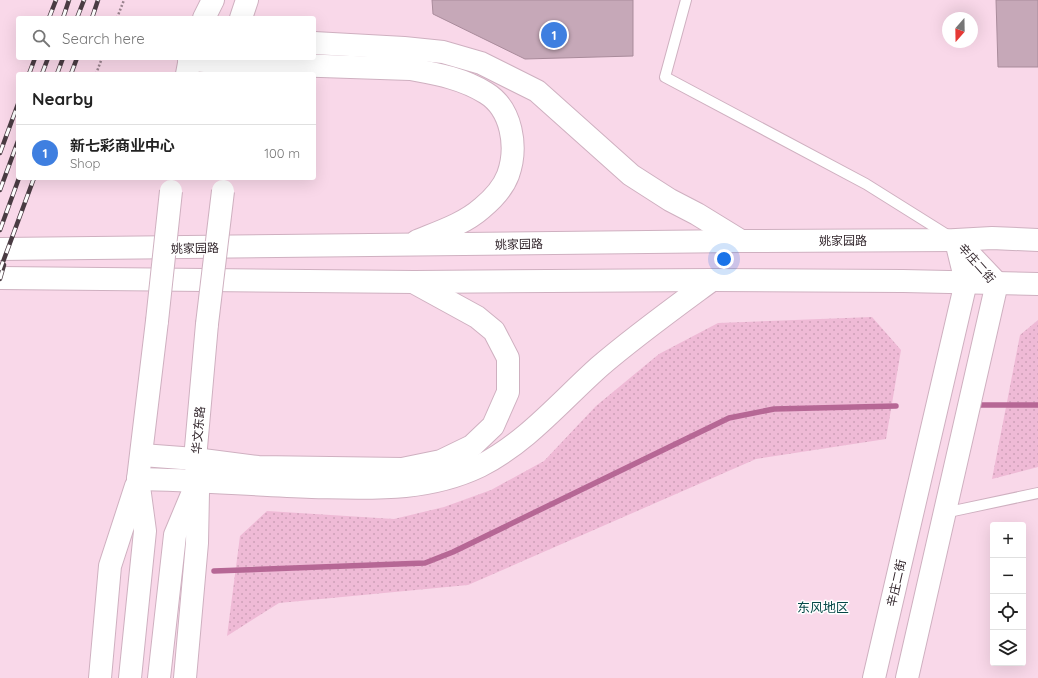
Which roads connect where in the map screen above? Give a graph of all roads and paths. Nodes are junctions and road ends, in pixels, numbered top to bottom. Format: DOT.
graph roads {
  1 [pos="124,0"];
  2 [pos="213,0"];
  3 [pos="248,0"];
  4 [pos="686,0"];
  5 [pos="118,16"];
  6 [pos="205,16"];
  7 [pos="242,16"];
  8 [pos="316,43"];
  9 [pos="101,60"];
  10 [pos="189,64"];
  11 [pos="235,65"];
  12 [pos="97,72"];
  13 [pos="172,185"];
  14 [pos="223,185"];
  15 [pos="956,240"];
  16 [pos="1038,240"];
  17 [pos="741,241"];
  18 [pos="409,245"];
  19 [pos="0,249"];
  20 [pos="0,278"];
  21 [pos="712,280"];
  22 [pos="414,282"];
  23 [pos="966,282"];
  24 [pos="997,283"];
  25 [pos="1038,284"];
  26 [pos="142,455"];
  27 [pos="195,459"];
  28 [pos="138,479"];
  29 [pos="198,480"];
  30 [pos="1038,493"];
  31 [pos="944,512"];
  32 [pos="100,678"];
  33 [pos="130,678"];
  34 [pos="159,678"];
  35 [pos="185,678"];
  36 [pos="874,678"];
  37 [pos="907,678"];
  1 -- 5 [label="path"];
  2 -- 6 [label="main road"];
  3 -- 7 [label="main road"];
  4 -- 15 [label="lane"];
  8 -- 17 [label="main road"];
  9 -- 12 [label="path"];
  10 -- 11 [label="main road"];
  11 -- 18 [label="main road"];
  13 -- 26 [label="main road, bridge"];
  14 -- 27 [label="main road, 华文东路, bridge"];
  15 -- 16 [label="main road, 姚家园路"];
  15 -- 17 [label="main road, 姚家园路"];
  15 -- 23 [label="main road, 辛庄二街"];
  15 -- 24 [label="main road, 辛庄二街"];
  17 -- 18 [label="main road, 姚家园路"];
  18 -- 19 [label="main road, 姚家园路"];
  20 -- 22 [label="main road"];
  21 -- 22 [label="main road"];
  21 -- 23 [label="main road"];
  21 -- 29 [label="main road"];
  22 -- 27 [label="main road"];
  23 -- 24 [label="main road"];
  23 -- 36 [label="main road, 辛庄二街"];
  24 -- 25 [label="main road"];
  24 -- 31 [label="main road, 辛庄二街"];
  26 -- 27 [label="main road"];
  26 -- 28 [label="main road"];
  27 -- 29 [label="main road, 华文东路"];
  28 -- 29 [label="main road"];
  28 -- 32 [label="main road"];
  28 -- 33 [label="main road"];
  29 -- 34 [label="main road"];
  29 -- 35 [label="main road, 华文东路"];
  30 -- 31 [label="lane"];
  31 -- 37 [label="main road, 辛庄二街"];
}
